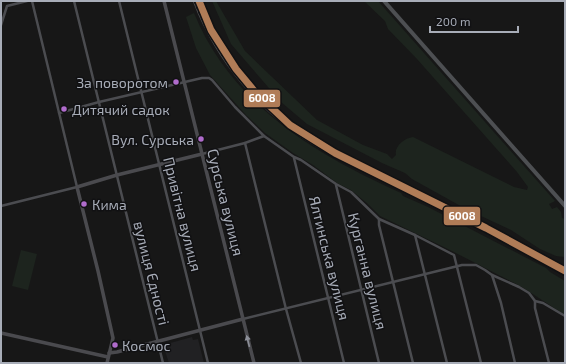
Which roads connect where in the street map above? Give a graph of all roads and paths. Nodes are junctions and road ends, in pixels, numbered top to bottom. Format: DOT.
graph roads {
  1 [pos="27,1"];
  2 [pos="32,1"];
  3 [pos="74,1"];
  4 [pos="119,1"];
  5 [pos="164,1"];
  6 [pos="384,1"];
  7 [pos="1,25"];
  8 [pos="184,83"];
  9 [pos="141,92"];
  10 [pos="99,102"];
  11 [pos="59,113"];
  12 [pos="264,136"];
  13 [pos="245,143"];
  14 [pos="202,154"];
  15 [pos="294,158"];
  16 [pos="160,165"];
  17 [pos="117,175"];
  18 [pos="336,184"];
  19 [pos="77,187"];
  20 [pos="1,206"];
  21 [pos="565,206"];
  22 [pos="379,219"];
  23 [pos="415,234"];
  24 [pos="457,267"];
  25 [pos="425,275"];
  26 [pos="492,275"];
  27 [pos="393,282"];
  28 [pos="362,290"];
  29 [pos="328,299"];
  30 [pos="535,301"];
  31 [pos="286,309"];
  32 [pos="565,316"];
  33 [pos="242,319"];
  34 [pos="201,331"];
  35 [pos="1,333"];
  36 [pos="158,342"];
  37 [pos="108,355"];
  38 [pos="107,363"];
  39 [pos="163,363"];
  40 [pos="208,363"];
  41 [pos="254,363"];
  42 [pos="301,363"];
  43 [pos="344,363"];
  44 [pos="379,363"];
  45 [pos="413,363"];
  46 [pos="447,363"];
  47 [pos="481,363"];
  48 [pos="516,363"];
  49 [pos="549,363"];
  1 -- 7 [label="street"];
  2 -- 11 [label="street"];
  3 -- 10 [label="street, вулиця Єдності"];
  4 -- 9 [label="street, Привітна вулиця"];
  5 -- 8 [label="street, Сурська вулиця"];
  6 -- 21 [label="main road"];
  8 -- 9 [label="street"];
  8 -- 12 [label="street"];
  8 -- 14 [label="street, Сурська вулиця"];
  9 -- 10 [label="street"];
  9 -- 16 [label="street, Привітна вулиця"];
  10 -- 11 [label="street"];
  10 -- 17 [label="street, вулиця Єдності"];
  11 -- 19 [label="street"];
  12 -- 13 [label="street"];
  12 -- 15 [label="street"];
  13 -- 14 [label="street"];
  13 -- 31 [label="street"];
  14 -- 16 [label="street"];
  14 -- 33 [label="street, Сурська вулиця"];
  15 -- 18 [label="street"];
  15 -- 29 [label="street, Ялтинська вулиця"];
  16 -- 17 [label="street"];
  16 -- 34 [label="street, Привітна вулиця"];
  17 -- 19 [label="street"];
  17 -- 36 [label="street, вулиця Єдності"];
  18 -- 22 [label="street"];
  18 -- 28 [label="street, Курганна вулиця"];
  19 -- 20 [label="street"];
  19 -- 37 [label="street"];
  22 -- 23 [label="street"];
  22 -- 27 [label="street"];
  23 -- 24 [label="street"];
  23 -- 25 [label="street"];
  24 -- 25 [label="street"];
  24 -- 26 [label="street"];
  24 -- 47 [label="street"];
  25 -- 27 [label="street"];
  25 -- 46 [label="street"];
  26 -- 30 [label="street"];
  26 -- 48 [label="street"];
  27 -- 28 [label="street"];
  27 -- 45 [label="street"];
  28 -- 29 [label="street"];
  28 -- 44 [label="street, Курганна вулиця"];
  29 -- 31 [label="street"];
  29 -- 43 [label="street, Ялтинська вулиця"];
  30 -- 32 [label="street"];
  30 -- 49 [label="street"];
  31 -- 33 [label="street"];
  31 -- 42 [label="street"];
  33 -- 34 [label="street"];
  41 -- 33 [label="street, Сурська вулиця, one-way"];
  34 -- 36 [label="street"];
  34 -- 40 [label="street, Привітна вулиця"];
  35 -- 37 [label="street"];
  36 -- 37 [label="street"];
  36 -- 39 [label="street, вулиця Єдності"];
  37 -- 38 [label="street"];
}
